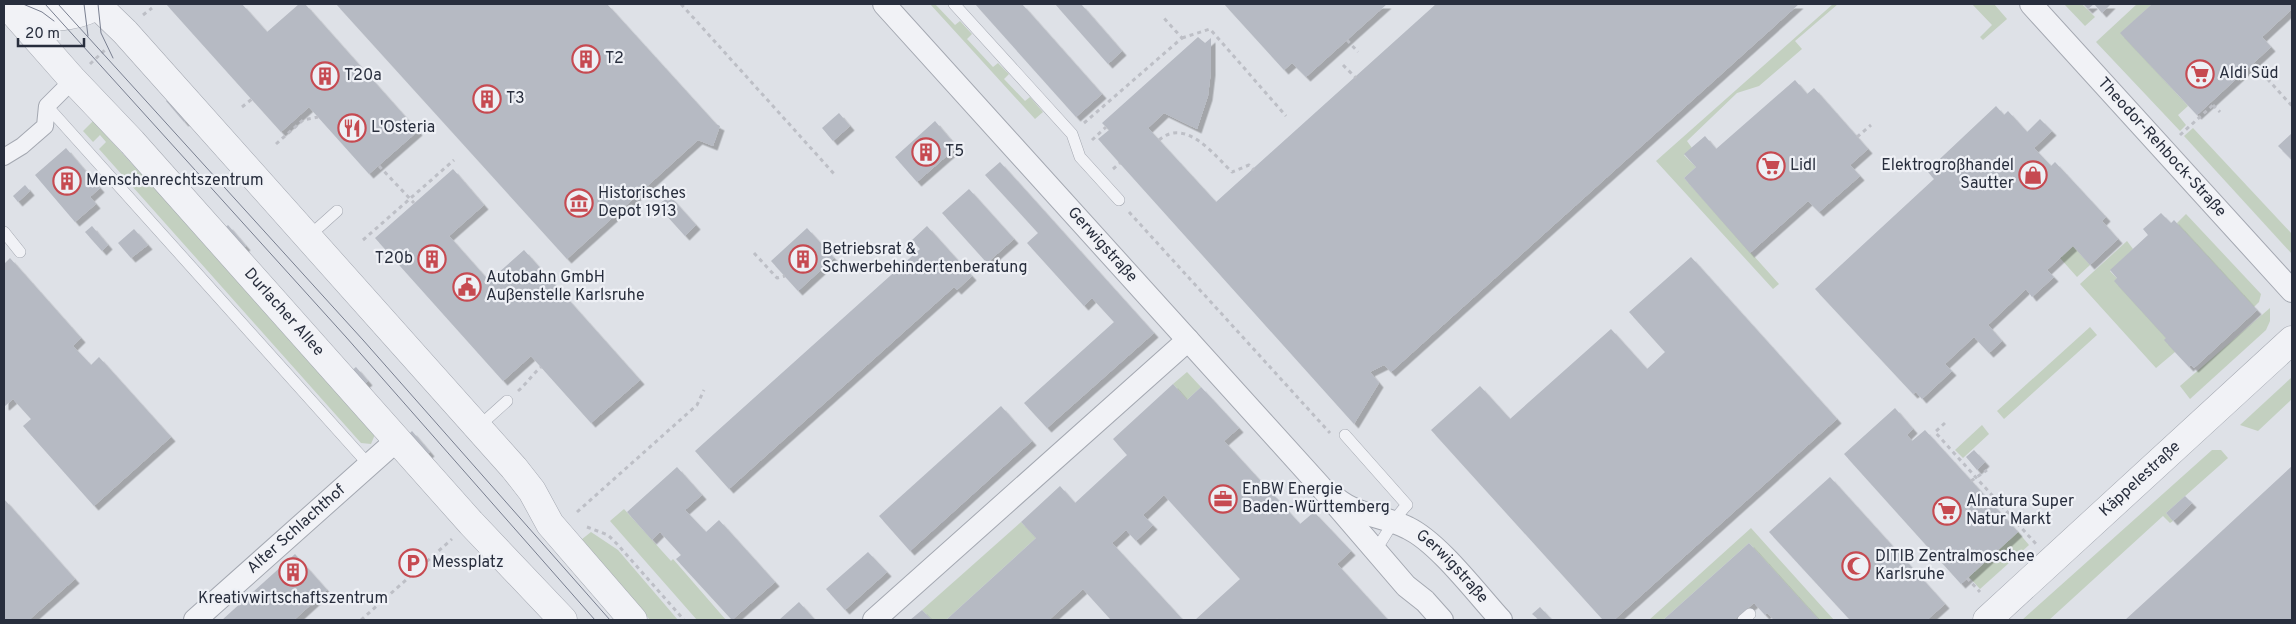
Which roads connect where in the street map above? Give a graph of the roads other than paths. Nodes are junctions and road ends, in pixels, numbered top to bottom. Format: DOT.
graph roads {
  1 [pos="97,4"];
  2 [pos="884,4"];
  3 [pos="954,4"];
  4 [pos="2031,4"];
  5 [pos="16,9"];
  6 [pos="72,80"];
  7 [pos="47,106"];
  8 [pos="4,157"];
  9 [pos="1119,200"];
  10 [pos="337,211"];
  11 [pos="4,232"];
  12 [pos="308,237"];
  13 [pos="20,252"];
  14 [pos="2292,291"];
  15 [pos="1188,340"];
  16 [pos="2292,340"];
  17 [pos="507,401"];
  18 [pos="477,428"];
  19 [pos="1344,435"];
  20 [pos="398,440"];
  21 [pos="369,465"];
  22 [pos="1320,486"];
  23 [pos="1395,522"];
  24 [pos="1375,551"];
  25 [pos="195,620"];
  26 [pos="563,620"];
  27 [pos="633,620"];
  28 [pos="874,620"];
  29 [pos="1442,620"];
  30 [pos="1501,620"];
  31 [pos="1988,620"];
  1 -- 5 [label="street"];
  1 -- 12 [label="street"];
  2 -- 15 [label="street, Gerwigstraße"];
  3 -- 9 [label="lane"];
  4 -- 14 [label="street, Theodor-Rehbock-Straße"];
  5 -- 6 [label="street, Durlacher Allee"];
  6 -- 7 [label="street"];
  6 -- 20 [label="street, Durlacher Allee"];
  7 -- 8 [label="street"];
  7 -- 21 [label="lane"];
  10 -- 12 [label="lane"];
  11 -- 13 [label="lane"];
  12 -- 18 [label="street"];
  15 -- 22 [label="street, Gerwigstraße"];
  15 -- 28 [label="street"];
  16 -- 31 [label="street, Käppelestraße"];
  17 -- 18 [label="lane"];
  18 -- 27 [label="street"];
  19 -- 23 [label="lane, Gerwigstraße"];
  20 -- 21 [label="street, Alter Schlachthof"];
  20 -- 26 [label="street, Durlacher Allee"];
  21 -- 25 [label="street, Alter Schlachthof"];
  22 -- 23 [label="street, Gerwigstraße"];
  22 -- 24 [label="street, Gerwigstraße"];
  23 -- 24 [label="lane, Gerwigstraße"];
  23 -- 30 [label="street, Gerwigstraße"];
  24 -- 29 [label="street, Gerwigstraße"];
}
